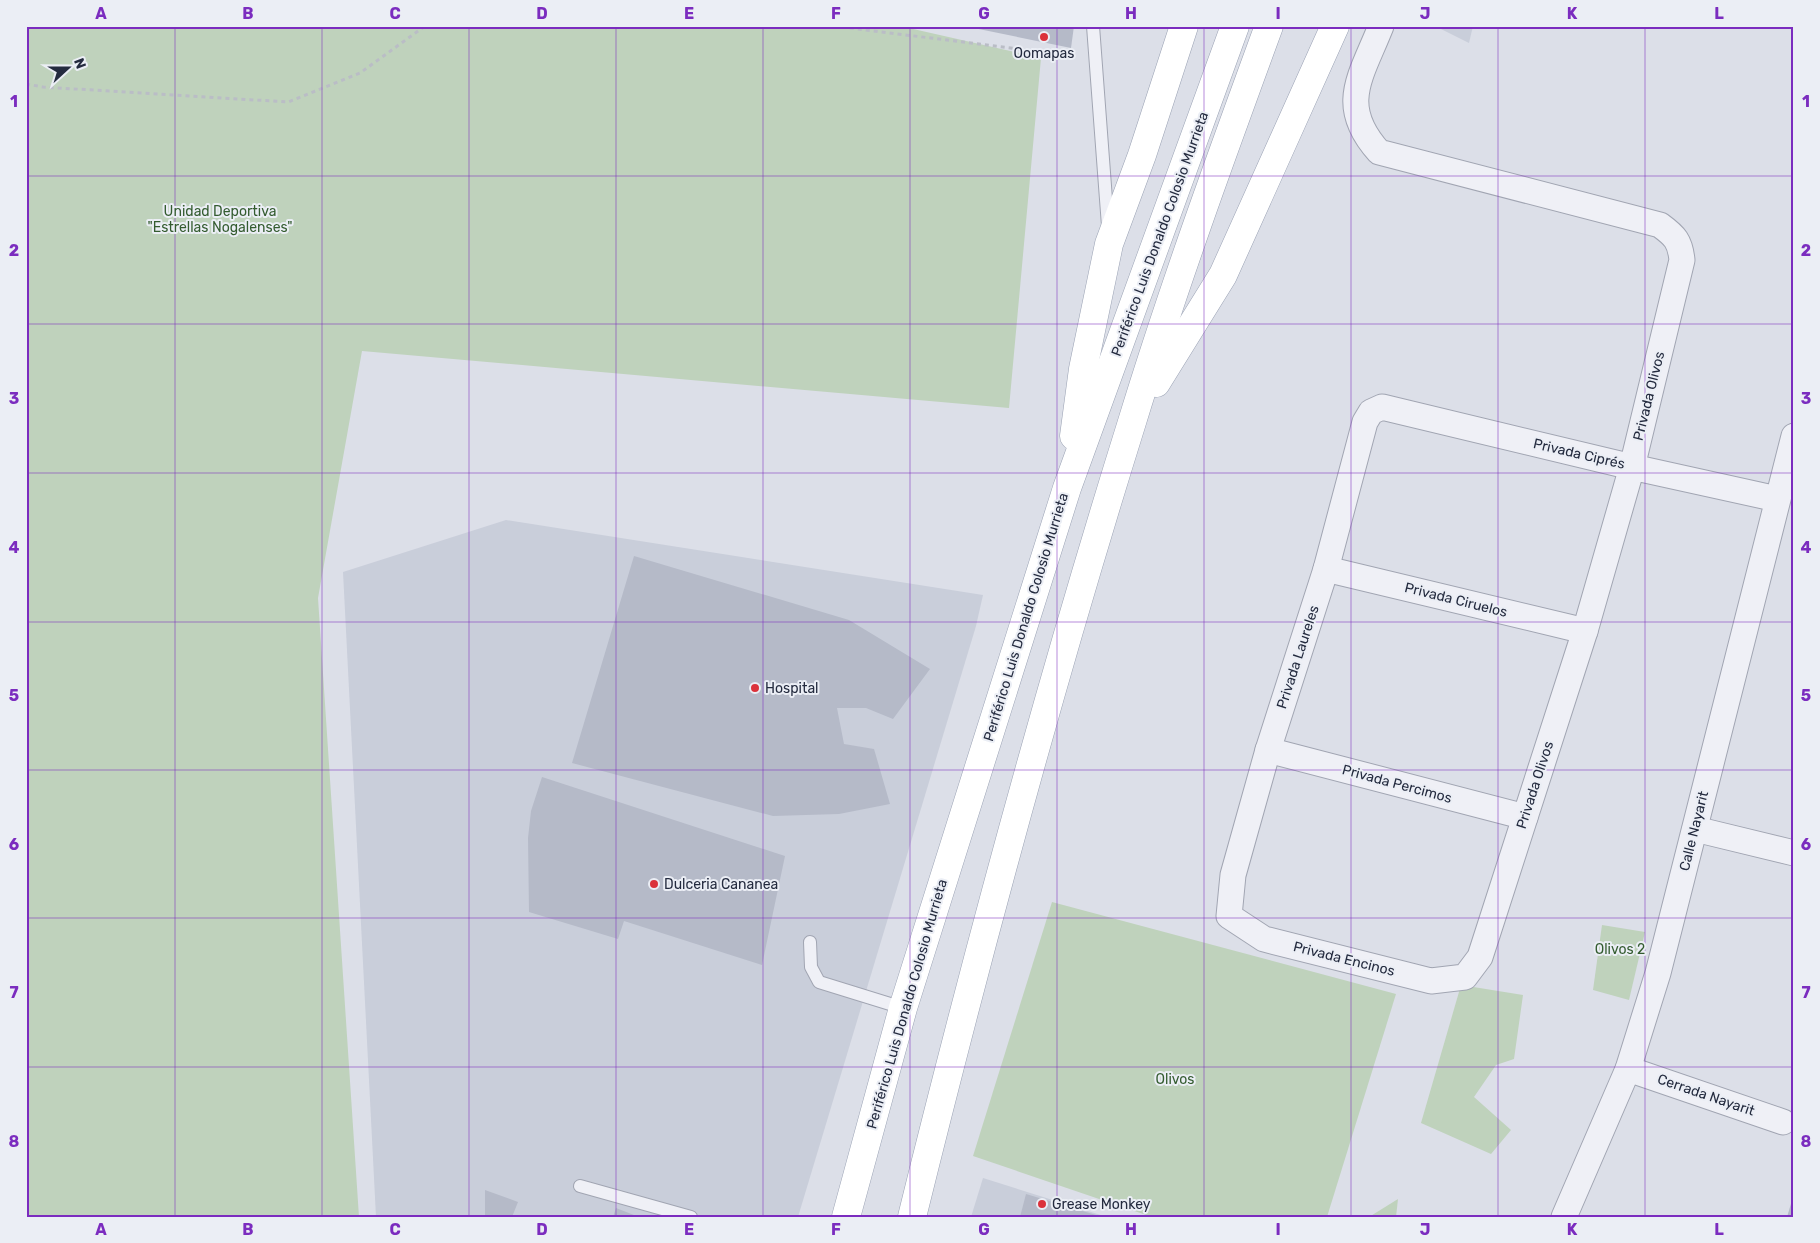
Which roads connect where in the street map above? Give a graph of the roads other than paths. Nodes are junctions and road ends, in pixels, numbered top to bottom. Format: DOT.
graph roads {
  1 [pos="1093,26"];
  2 [pos="1184,26"];
  3 [pos="1235,26"];
  4 [pos="1269,26"];
  5 [pos="1335,26"];
  6 [pos="1380,26"];
  7 [pos="1109,244"];
  8 [pos="1382,407"];
  9 [pos="1132,420"];
  10 [pos="1794,436"];
  11 [pos="1632,467"];
  12 [pos="1067,488"];
  13 [pos="1777,499"];
  14 [pos="1326,569"];
  15 [pos="1585,631"];
  16 [pos="1268,750"];
  17 [pos="1525,817"];
  18 [pos="1695,829"];
  19 [pos="1794,853"];
  20 [pos="1229,916"];
  21 [pos="810,942"];
  22 [pos="1465,977"];
  23 [pos="903,1008"];
  24 [pos="1628,1069"];
  25 [pos="1783,1122"];
  26 [pos="580,1186"];
  27 [pos="691,1217"];
  28 [pos="846,1217"];
  29 [pos="912,1217"];
  30 [pos="1564,1217"];
  1 -- 7 [label="lane"];
  2 -- 7 [label="main road"];
  3 -- 12 [label="main road, Periférico Luis Donaldo Colosio Murrieta"];
  4 -- 9 [label="main road"];
  5 -- 9 [label="main road"];
  6 -- 11 [label="street, Privada Olivos"];
  7 -- 12 [label="main road"];
  8 -- 11 [label="street, Privada Ciprés"];
  8 -- 14 [label="street, Privada Laureles"];
  9 -- 29 [label="main road"];
  10 -- 13 [label="street, Calle Nayarit"];
  11 -- 13 [label="street, Privada Ciprés"];
  11 -- 15 [label="street, Privada Olivos"];
  12 -- 23 [label="main road, Periférico Luis Donaldo Colosio Murrieta"];
  13 -- 18 [label="street, Calle Nayarit"];
  14 -- 15 [label="street, Privada Ciruelos"];
  14 -- 16 [label="street, Privada Laureles"];
  15 -- 17 [label="street, Privada Olivos"];
  16 -- 17 [label="street, Privada Percimos"];
  16 -- 20 [label="street, Privada Laureles"];
  17 -- 22 [label="street, Privada Olivos"];
  18 -- 19 [label="street"];
  18 -- 24 [label="street, Calle Nayarit"];
  20 -- 22 [label="street, Privada Encinos"];
  21 -- 23 [label="lane"];
  23 -- 28 [label="main road, Periférico Luis Donaldo Colosio Murrieta"];
  24 -- 25 [label="street, Cerrada Nayarit"];
  24 -- 30 [label="street, Calle Nayarit"];
  26 -- 27 [label="lane"];
}
